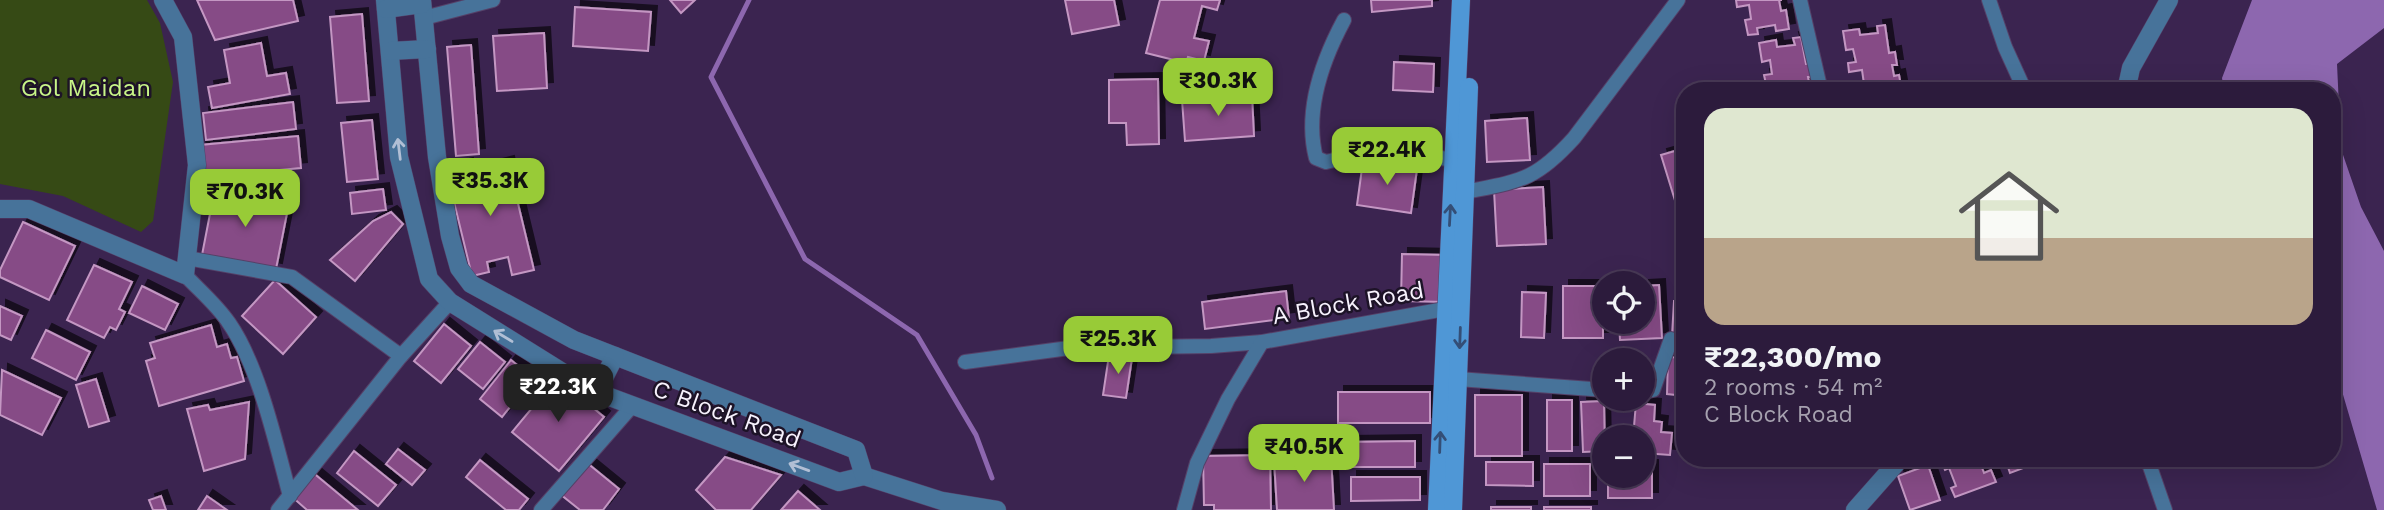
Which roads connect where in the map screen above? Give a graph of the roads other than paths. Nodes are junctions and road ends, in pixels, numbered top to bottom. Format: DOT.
graph roads {
  1 [pos="163,0"];
  2 [pos="493,0"];
  3 [pos="1461,0"];
  4 [pos="1472,0"];
  5 [pos="1678,0"];
  6 [pos="1800,0"];
  7 [pos="1989,0"];
  8 [pos="2169,0"];
  9 [pos="385,4"];
  10 [pos="423,7"];
  11 [pos="1344,20"];
  12 [pos="427,49"];
  13 [pos="390,51"];
  14 [pos="1819,82"];
  15 [pos="2021,82"];
  16 [pos="2128,82"];
  17 [pos="1460,161"];
  18 [pos="1465,192"];
  19 [pos="0,209"];
  20 [pos="453,246"];
  21 [pos="422,250"];
  22 [pos="186,267"];
  23 [pos="491,293"];
  24 [pos="450,302"];
  25 [pos="1453,308"];
  26 [pos="478,320"];
  27 [pos="1671,340"];
  28 [pos="1262,342"];
  29 [pos="401,356"];
  30 [pos="615,356"];
  31 [pos="965,362"];
  32 [pos="1458,379"];
  33 [pos="1655,384"];
  34 [pos="1592,389"];
  35 [pos="597,392"];
  36 [pos="633,405"];
  37 [pos="1893,467"];
  38 [pos="2150,467"];
  39 [pos="864,476"];
  40 [pos="290,496"];
  41 [pos="939,505"];
  42 [pos="278,510"];
  43 [pos="541,510"];
  44 [pos="997,510"];
  45 [pos="1184,510"];
  46 [pos="1437,510"];
  47 [pos="1453,510"];
  48 [pos="1855,510"];
  49 [pos="2165,510"];
  1 -- 22 [label="street"];
  2 -- 10 [label="street"];
  3 -- 17 [label="main road"];
  4 -- 17 [label="main road"];
  5 -- 18 [label="street"];
  6 -- 14 [label="street"];
  7 -- 15 [label="street"];
  8 -- 16 [label="street"];
  9 -- 10 [label="street"];
  9 -- 13 [label="street, C Block Road"];
  10 -- 12 [label="street, C Block Road"];
  11 -- 17 [label="street"];
  12 -- 13 [label="street"];
  12 -- 20 [label="street, C Block Road"];
  21 -- 13 [label="street, C Block Road, one-way"];
  17 -- 18 [label="main road"];
  25 -- 17 [label="main road, one-way"];
  18 -- 25 [label="main road"];
  19 -- 22 [label="street"];
  20 -- 21 [label="street"];
  20 -- 23 [label="street, C Block Road"];
  21 -- 24 [label="street, C Block Road"];
  22 -- 29 [label="street"];
  22 -- 40 [label="street"];
  23 -- 26 [label="street"];
  23 -- 30 [label="street, C Block Road"];
  24 -- 26 [label="street, C Block Road"];
  24 -- 29 [label="street"];
  25 -- 28 [label="street, A Block Road"];
  25 -- 32 [label="main road, one-way"];
  46 -- 25 [label="main road, one-way"];
  35 -- 26 [label="street, C Block Road, one-way"];
  27 -- 33 [label="street"];
  28 -- 31 [label="street"];
  28 -- 45 [label="street, A Block Road"];
  29 -- 40 [label="street"];
  30 -- 35 [label="street"];
  30 -- 39 [label="street, C Block Road"];
  32 -- 34 [label="street"];
  32 -- 47 [label="main road"];
  35 -- 36 [label="street, C Block Road"];
  39 -- 36 [label="street, C Block Road, one-way"];
  36 -- 43 [label="street"];
  37 -- 48 [label="street"];
  38 -- 49 [label="street"];
  39 -- 41 [label="street, C Block Road"];
  40 -- 42 [label="street"];
  41 -- 44 [label="street, C Block Road"];
}
